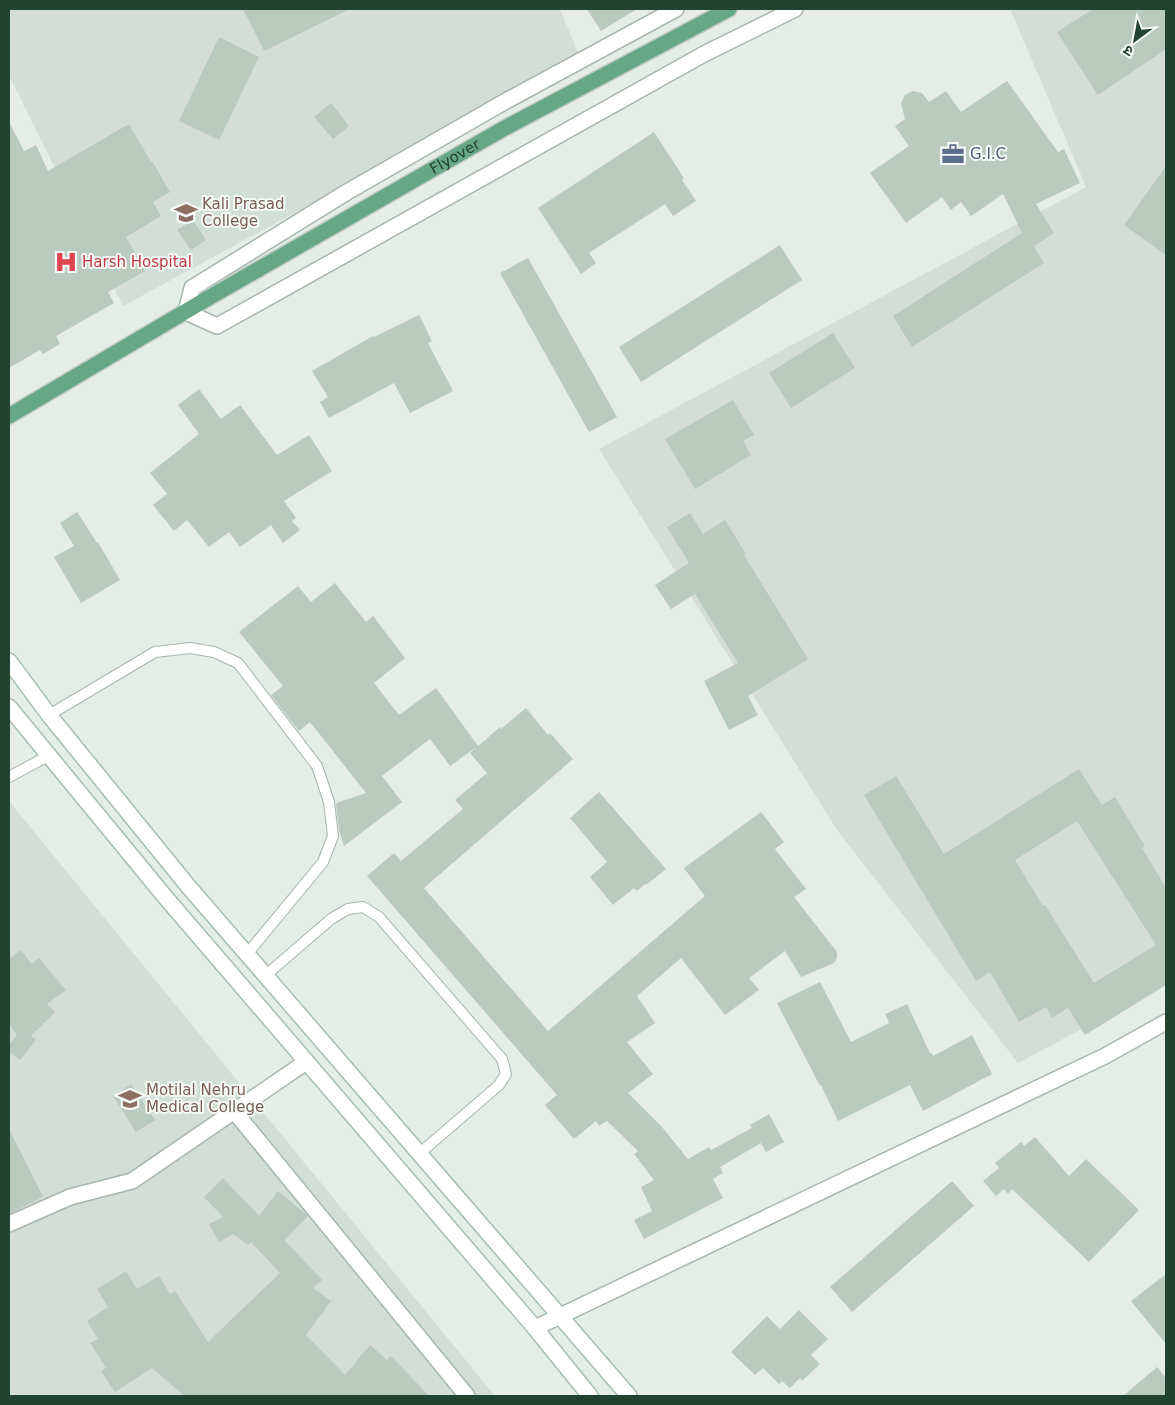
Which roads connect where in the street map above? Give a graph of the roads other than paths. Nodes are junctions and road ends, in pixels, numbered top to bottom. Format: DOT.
graph roads {
  1 [pos="676,9"];
  2 [pos="729,9"];
  3 [pos="795,9"];
  4 [pos="186,312"];
  5 [pos="9,416"];
  6 [pos="9,661"];
  7 [pos="9,707"];
  8 [pos="49,715"];
  9 [pos="48,756"];
  10 [pos="9,777"];
  11 [pos="247,954"];
  12 [pos="266,976"];
  13 [pos="1166,1022"];
  14 [pos="306,1062"];
  15 [pos="234,1111"];
  16 [pos="420,1153"];
  17 [pos="9,1224"];
  18 [pos="561,1316"];
  19 [pos="535,1328"];
  20 [pos="467,1396"];
  21 [pos="590,1396"];
  22 [pos="629,1396"];
  1 -- 4 [label="street"];
  2 -- 4 [label="main road, Flyover"];
  3 -- 4 [label="street"];
  4 -- 5 [label="main road, Flyover"];
  6 -- 8 [label="street"];
  7 -- 9 [label="street"];
  8 -- 11 [label="street"];
  8 -- 11 [label="lane"];
  9 -- 10 [label="lane"];
  9 -- 14 [label="street"];
  11 -- 12 [label="street"];
  12 -- 16 [label="street"];
  12 -- 16 [label="lane"];
  13 -- 18 [label="street"];
  14 -- 15 [label="street"];
  14 -- 19 [label="street"];
  15 -- 17 [label="street"];
  15 -- 20 [label="street"];
  16 -- 18 [label="street"];
  18 -- 19 [label="street"];
  18 -- 22 [label="street"];
  19 -- 21 [label="street"];
}
